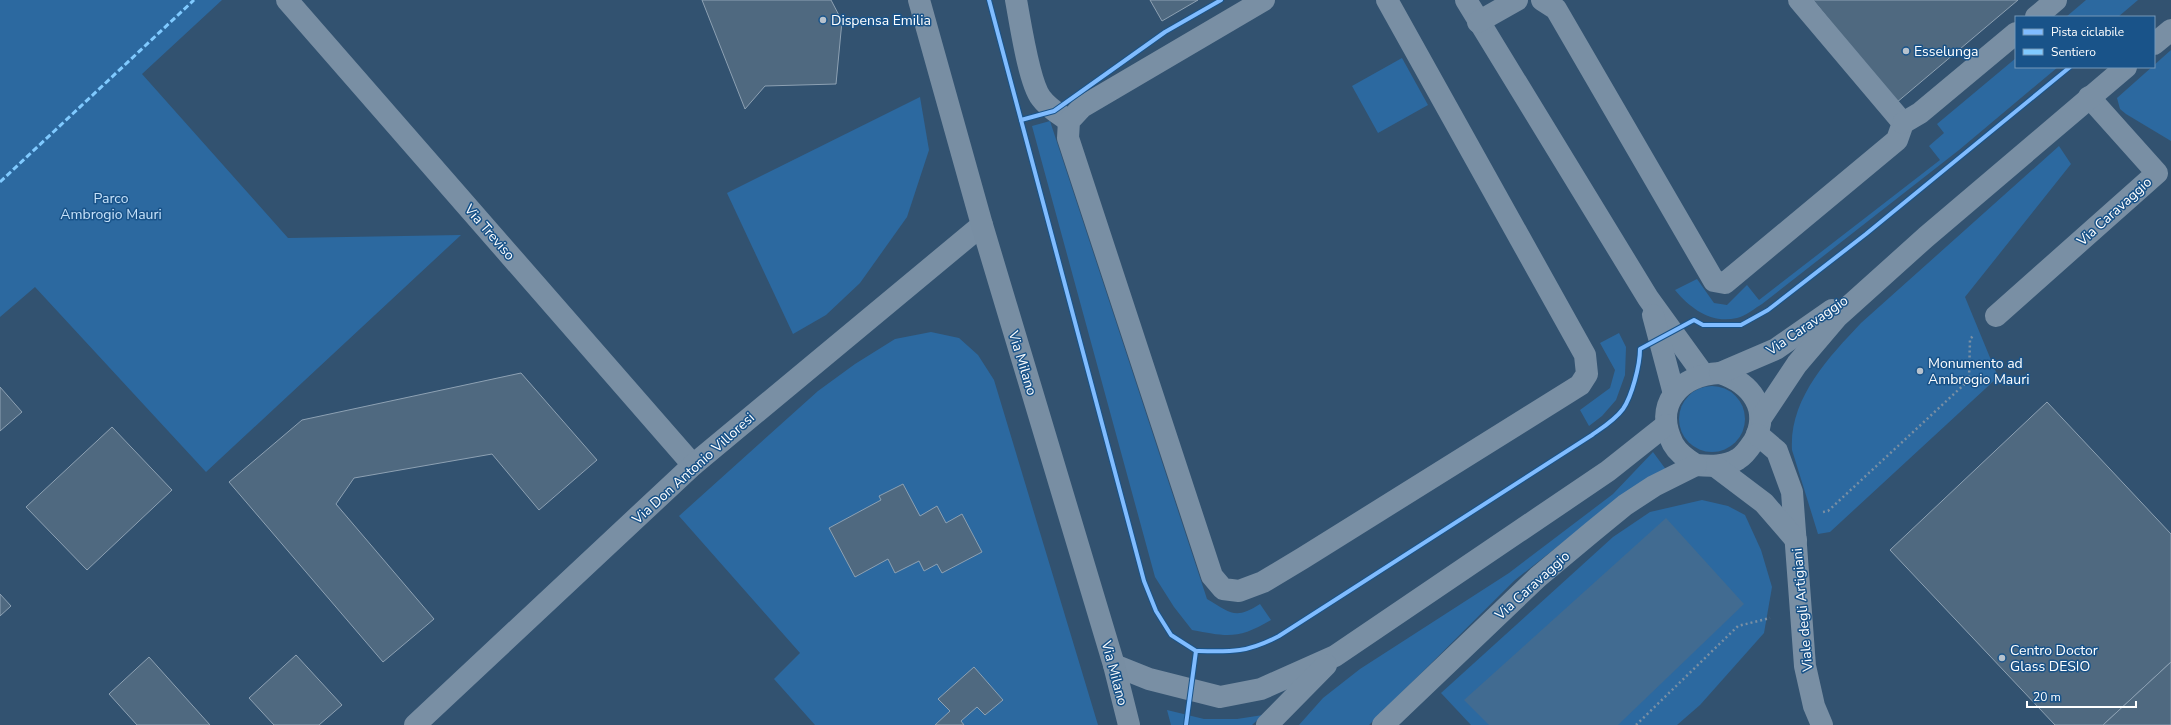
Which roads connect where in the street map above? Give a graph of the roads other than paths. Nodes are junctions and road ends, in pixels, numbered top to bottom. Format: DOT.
graph roads {
  1 [pos="287,0"];
  2 [pos="919,0"];
  3 [pos="1016,0"];
  4 [pos="1264,0"];
  5 [pos="1386,0"];
  6 [pos="1466,0"];
  7 [pos="1518,0"];
  8 [pos="1799,0"];
  9 [pos="2056,0"];
  10 [pos="1552,3"];
  11 [pos="2037,16"];
  12 [pos="1478,22"];
  13 [pos="2171,30"];
  14 [pos="2015,34"];
  15 [pos="2155,43"];
  16 [pos="2125,68"];
  17 [pos="2090,97"];
  18 [pos="1069,121"];
  19 [pos="1904,123"];
  20 [pos="982,225"];
  21 [pos="1926,237"];
  22 [pos="1648,298"];
  23 [pos="1996,316"];
  24 [pos="1711,374"];
  25 [pos="1674,394"];
  26 [pos="1666,425"];
  27 [pos="1759,426"];
  28 [pos="693,465"];
  29 [pos="1705,466"];
  30 [pos="1796,540"];
  31 [pos="1335,656"];
  32 [pos="1114,665"];
  33 [pos="416,725"];
  34 [pos="1129,725"];
  35 [pos="1267,725"];
  36 [pos="1383,725"];
  37 [pos="1822,725"];
  1 -- 28 [label="street, Via Treviso"];
  2 -- 20 [label="main road, Via Milano"];
  3 -- 18 [label="street"];
  4 -- 18 [label="street"];
  5 -- 18 [label="street"];
  6 -- 12 [label="street"];
  7 -- 12 [label="street"];
  8 -- 19 [label="street"];
  9 -- 11 [label="street"];
  10 -- 19 [label="street"];
  12 -- 22 [label="street"];
  13 -- 15 [label="street"];
  14 -- 19 [label="street"];
  16 -- 17 [label="street, Via Caravaggio"];
  17 -- 21 [label="street, Via Caravaggio"];
  17 -- 23 [label="street, Via Caravaggio"];
  20 -- 28 [label="street, Via Don Antonio Villoresi"];
  20 -- 32 [label="main road, Via Milano"];
  21 -- 24 [label="street, Via Caravaggio"];
  21 -- 27 [label="street, Via Caravaggio"];
  22 -- 24 [label="street"];
  22 -- 25 [label="street"];
  24 -- 25 [label="street"];
  24 -- 27 [label="street"];
  25 -- 26 [label="street"];
  26 -- 29 [label="street"];
  26 -- 31 [label="street"];
  27 -- 29 [label="street"];
  27 -- 30 [label="street, Viale degli Artigiani"];
  28 -- 33 [label="street, Via Don Antonio Villoresi"];
  29 -- 30 [label="street, Viale degli Artigiani"];
  29 -- 36 [label="street, Via Caravaggio"];
  30 -- 37 [label="street, Viale degli Artigiani"];
  31 -- 32 [label="street"];
  31 -- 35 [label="street"];
  32 -- 34 [label="main road, Via Milano"];
}
